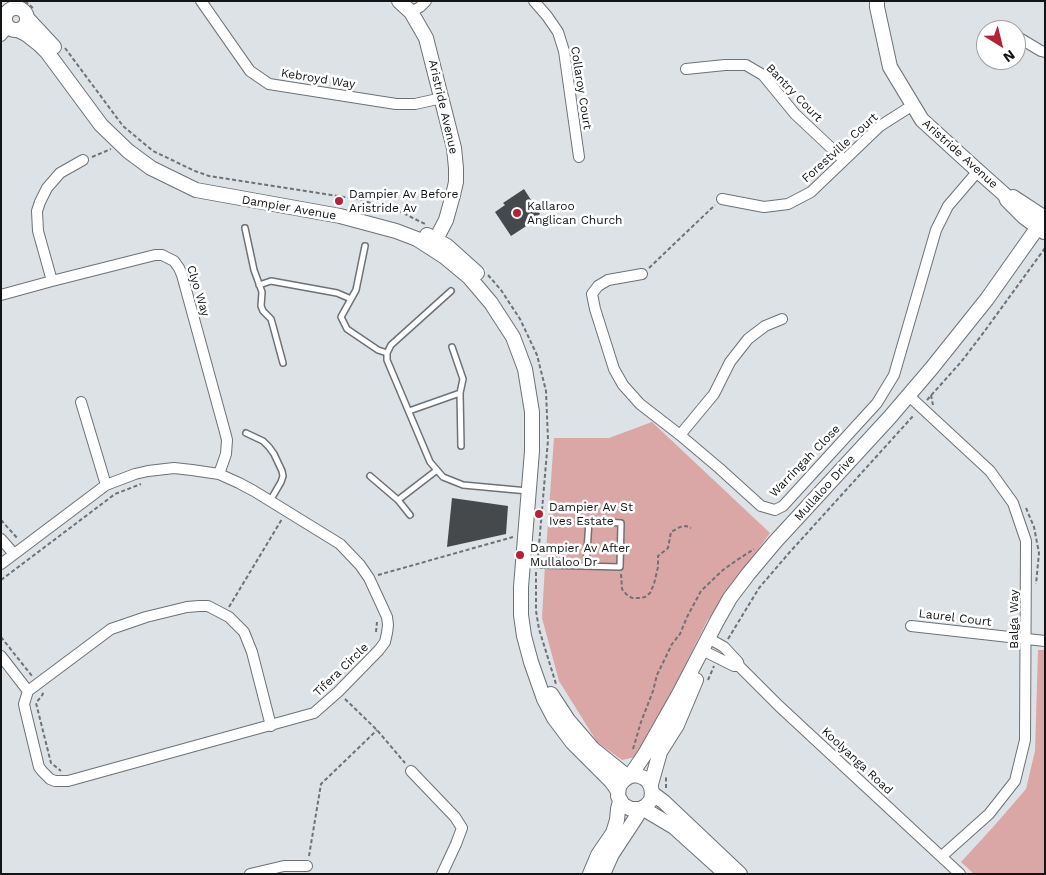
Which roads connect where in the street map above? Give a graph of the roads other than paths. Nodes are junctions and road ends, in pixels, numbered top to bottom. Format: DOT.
graph roads {
  1 [pos="200,1"];
  2 [pos="398,1"];
  3 [pos="426,1"];
  4 [pos="534,1"];
  5 [pos="878,1"];
  6 [pos="15,3"];
  7 [pos="411,12"];
  8 [pos="32,16"];
  9 [pos="7,26"];
  10 [pos="1026,42"];
  11 [pos="1045,52"];
  12 [pos="686,69"];
  13 [pos="442,98"];
  14 [pos="913,105"];
  15 [pos="578,157"];
  16 [pos="83,160"];
  17 [pos="844,160"];
  18 [pos="978,171"];
  19 [pos="722,198"];
  20 [pos="1043,224"];
  21 [pos="245,228"];
  22 [pos="433,239"];
  23 [pos="365,246"];
  24 [pos="642,274"];
  25 [pos="52,281"];
  26 [pos="259,285"];
  27 [pos="450,291"];
  28 [pos="1,295"];
  29 [pos="351,299"];
  30 [pos="782,319"];
  31 [pos="452,347"];
  32 [pos="387,353"];
  33 [pos="283,363"];
  34 [pos="460,393"];
  35 [pos="915,401"];
  36 [pos="81,402"];
  37 [pos="409,411"];
  38 [pos="246,432"];
  39 [pos="680,435"];
  40 [pos="461,446"];
  41 [pos="437,470"];
  42 [pos="219,474"];
  43 [pos="370,476"];
  44 [pos="106,485"];
  45 [pos="528,491"];
  46 [pos="398,500"];
  47 [pos="270,501"];
  48 [pos="410,515"];
  49 [pos="1,538"];
  50 [pos="14,554"];
  51 [pos="1,564"];
  52 [pos="530,564"];
  53 [pos="586,566"];
  54 [pos="910,626"];
  55 [pos="1026,639"];
  56 [pos="1045,640"];
  57 [pos="713,648"];
  58 [pos="1,656"];
  59 [pos="28,691"];
  60 [pos="271,726"];
  61 [pos="411,771"];
  62 [pos="629,776"];
  63 [pos="651,789"];
  64 [pos="619,796"];
  65 [pos="641,809"];
  66 [pos="942,856"];
  67 [pos="307,866"];
  68 [pos="250,874"];
  69 [pos="442,874"];
  70 [pos="590,874"];
  71 [pos="603,874"];
  72 [pos="726,874"];
  73 [pos="740,874"];
  74 [pos="960,874"];
  1 -- 13 [label="street, Kebroyd Way"];
  2 -- 7 [label="main road, Aristride Avenue"];
  3 -- 7 [label="street"];
  4 -- 15 [label="street, Collaroy Court"];
  5 -- 14 [label="main road, Aristride Avenue"];
  6 -- 8 [label="main road, Dampier Avenue"];
  6 -- 9 [label="main road"];
  7 -- 13 [label="main road, Aristride Avenue"];
  8 -- 9 [label="main road"];
  8 -- 22 [label="main road, Dampier Avenue"];
  9 -- 22 [label="main road, Dampier Avenue"];
  10 -- 11 [label="street"];
  12 -- 17 [label="street, Bantry Court"];
  13 -- 22 [label="main road, Aristride Avenue"];
  14 -- 17 [label="street, Forestville Court"];
  14 -- 18 [label="main road, Aristride Avenue"];
  16 -- 25 [label="street"];
  17 -- 19 [label="street, Forestville Court"];
  18 -- 20 [label="main road, Aristride Avenue"];
  18 -- 39 [label="street, Warringah Close"];
  20 -- 35 [label="main road, Mullaloo Drive"];
  21 -- 26 [label="lane"];
  22 -- 45 [label="main road, Dampier Avenue"];
  22 -- 52 [label="main road, Dampier Avenue"];
  23 -- 29 [label="lane"];
  24 -- 39 [label="street, Warringah Close"];
  25 -- 28 [label="street, Clyo Way"];
  25 -- 42 [label="street, Clyo Way"];
  26 -- 29 [label="lane"];
  26 -- 33 [label="lane"];
  27 -- 32 [label="lane"];
  29 -- 32 [label="lane"];
  30 -- 39 [label="street"];
  31 -- 34 [label="lane"];
  32 -- 37 [label="lane"];
  34 -- 37 [label="lane"];
  34 -- 40 [label="lane"];
  35 -- 55 [label="street, Balga Way"];
  35 -- 57 [label="main road, Mullaloo Drive"];
  36 -- 44 [label="street"];
  37 -- 41 [label="lane"];
  38 -- 47 [label="lane"];
  41 -- 45 [label="lane"];
  41 -- 46 [label="lane"];
  42 -- 44 [label="street, Tifera Circle"];
  42 -- 47 [label="street, Tifera Circle"];
  43 -- 46 [label="lane"];
  44 -- 50 [label="street, Tifera Circle"];
  45 -- 64 [label="main road, Dampier Avenue"];
  46 -- 48 [label="lane"];
  47 -- 60 [label="street, Tifera Circle"];
  49 -- 50 [label="street"];
  50 -- 51 [label="street, Tifera Circle"];
  52 -- 53 [label="lane"];
  52 -- 62 [label="main road, Dampier Avenue"];
  53 -- 53 [label="lane"];
  54 -- 55 [label="street, Laurel Court"];
  55 -- 56 [label="street, Laurel Court"];
  55 -- 66 [label="street, Balga Way"];
  57 -- 62 [label="main road, Mullaloo Drive"];
  57 -- 63 [label="main road, Mullaloo Drive"];
  57 -- 66 [label="street, Koolyanga Road"];
  58 -- 59 [label="street"];
  59 -- 60 [label="street, Tifera Circle"];
  59 -- 60 [label="street"];
  61 -- 69 [label="street"];
  62 -- 63 [label="main road"];
  62 -- 64 [label="main road"];
  63 -- 65 [label="main road"];
  63 -- 73 [label="main road"];
  64 -- 65 [label="main road"];
  64 -- 70 [label="main road"];
  65 -- 71 [label="main road"];
  65 -- 72 [label="main road"];
  66 -- 74 [label="street, Koolyanga Road"];
  67 -- 68 [label="street"];
}
